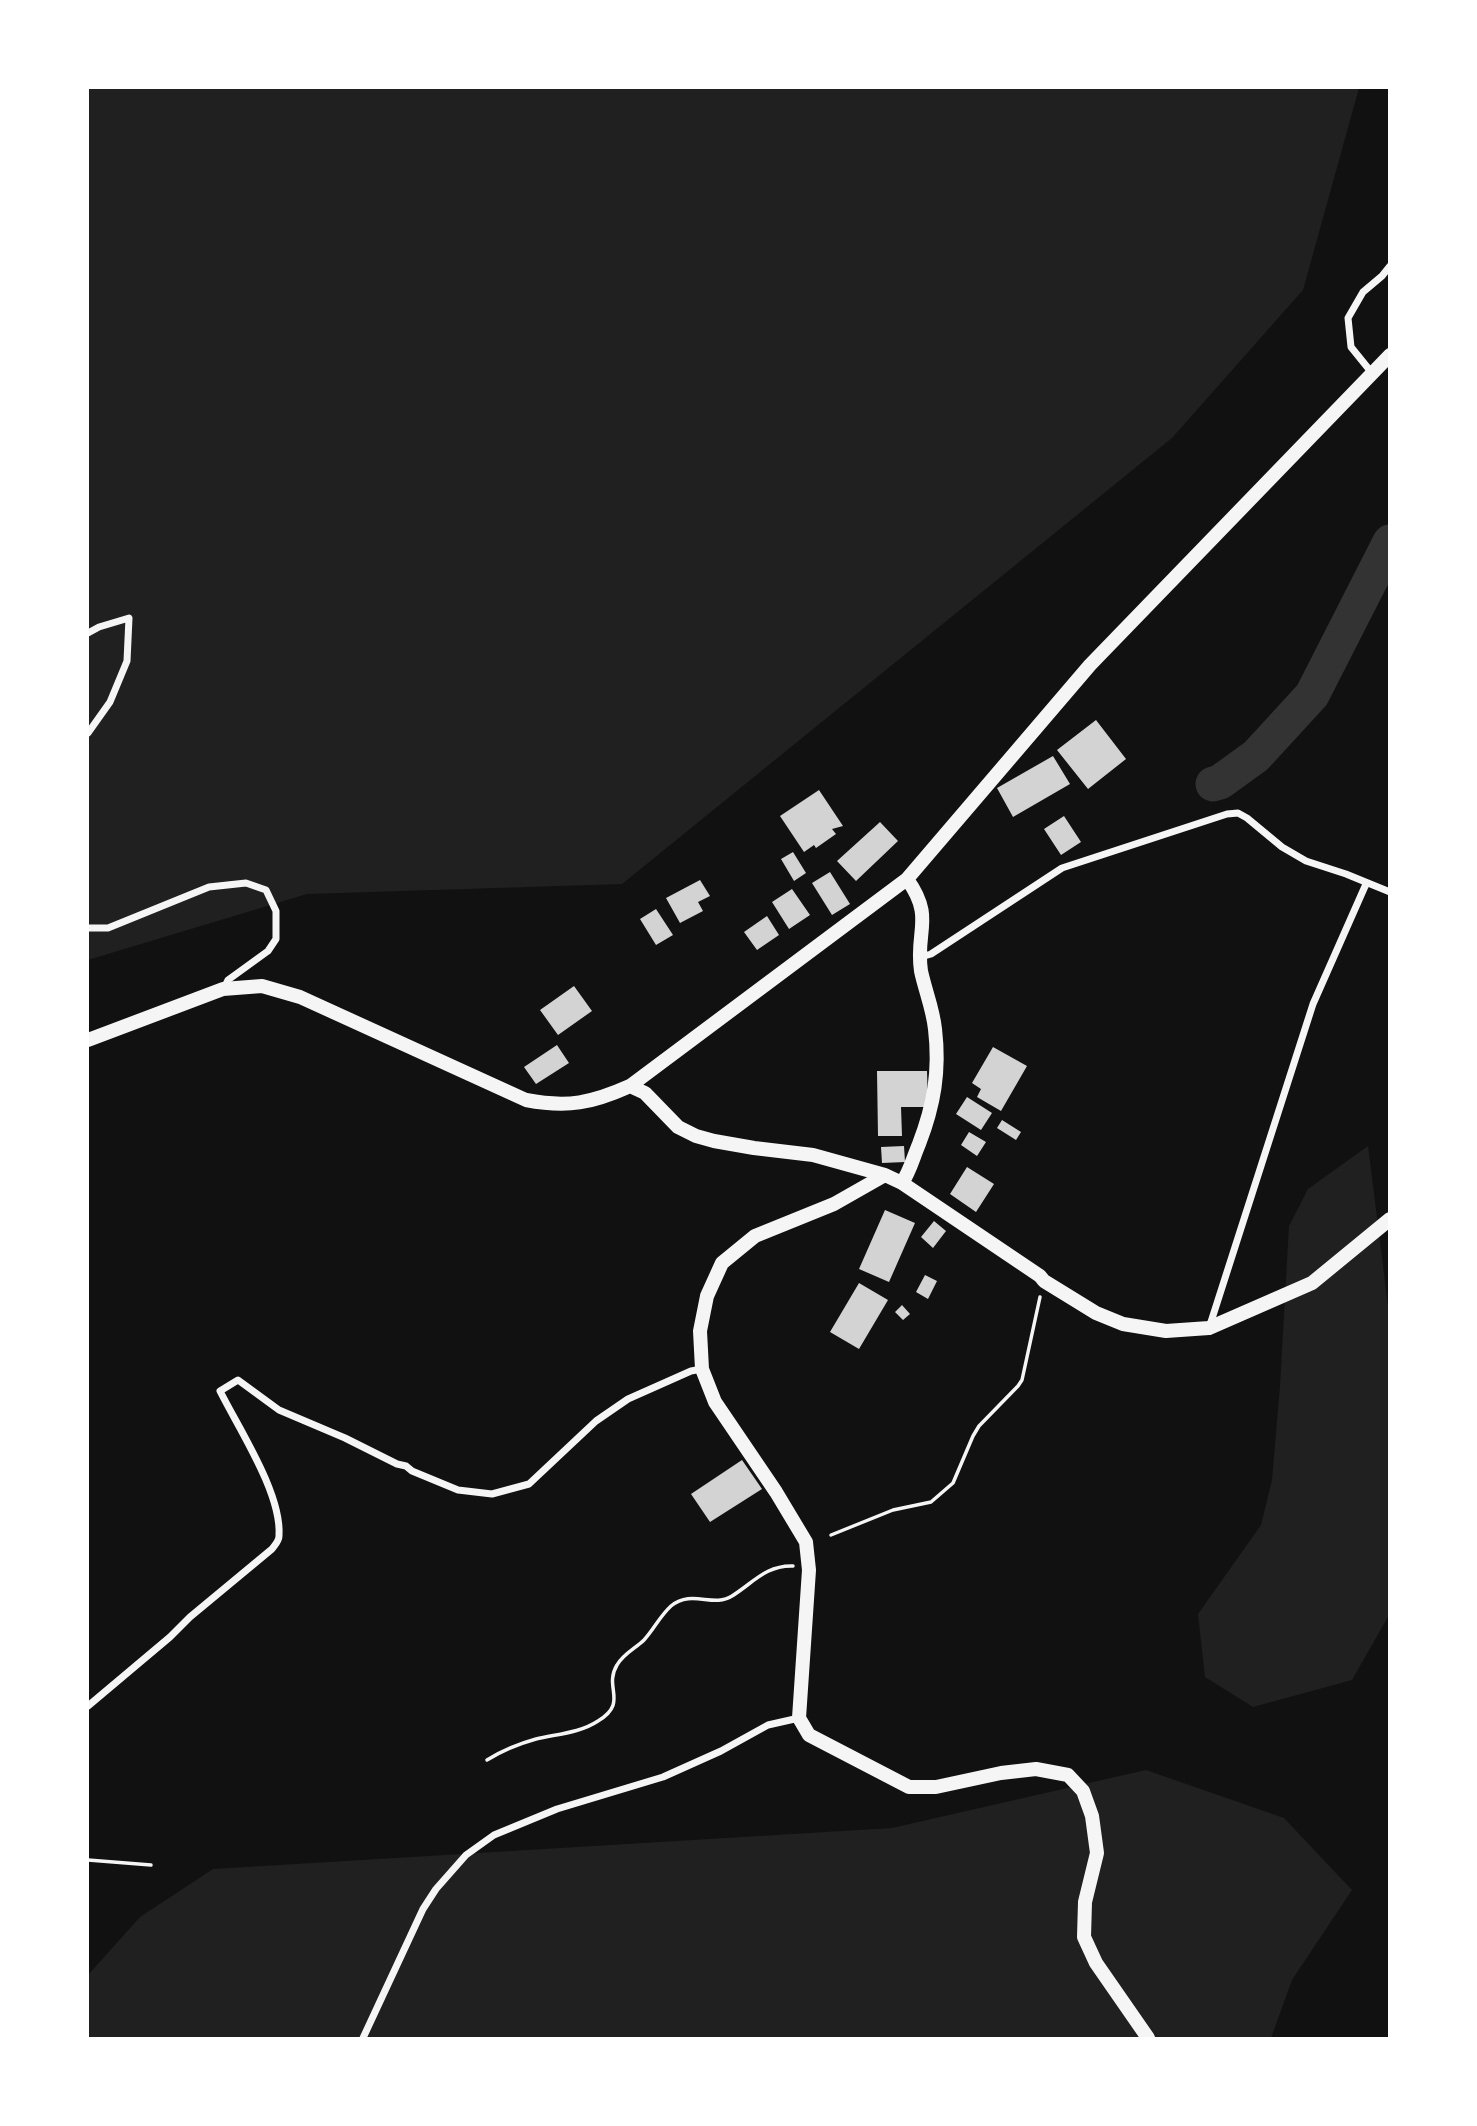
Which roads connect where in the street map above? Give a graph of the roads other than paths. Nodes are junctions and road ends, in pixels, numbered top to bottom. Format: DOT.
graph roads {
  1 [pos="1390,266"];
  2 [pos="1390,355"];
  3 [pos="1372,373"];
  4 [pos="88,633"];
  5 [pos="88,733"];
  6 [pos="907,879"];
  7 [pos="1367,884"];
  8 [pos="1390,892"];
  9 [pos="88,928"];
  10 [pos="921,957"];
  11 [pos="223,989"];
  12 [pos="88,1040"];
  13 [pos="630,1086"];
  14 [pos="884,1175"];
  15 [pos="902,1184"];
  16 [pos="1390,1219"];
  17 [pos="1209,1328"];
  18 [pos="702,1369"];
  19 [pos="88,1706"];
  20 [pos="799,1718"];
  21 [pos="363,2039"];
  22 [pos="1148,2039"];
  1 -- 3 [label="street"];
  2 -- 3 [label="main road"];
  3 -- 6 [label="main road"];
  4 -- 5 [label="street"];
  6 -- 10 [label="main road"];
  6 -- 13 [label="main road"];
  7 -- 8 [label="street"];
  7 -- 10 [label="street"];
  7 -- 17 [label="street"];
  9 -- 11 [label="street"];
  10 -- 15 [label="main road"];
  11 -- 12 [label="main road"];
  11 -- 13 [label="main road"];
  13 -- 14 [label="main road"];
  14 -- 15 [label="main road"];
  14 -- 18 [label="main road"];
  15 -- 17 [label="main road"];
  16 -- 17 [label="main road"];
  18 -- 19 [label="street"];
  18 -- 20 [label="main road"];
  20 -- 21 [label="street"];
  20 -- 22 [label="main road"];
}
